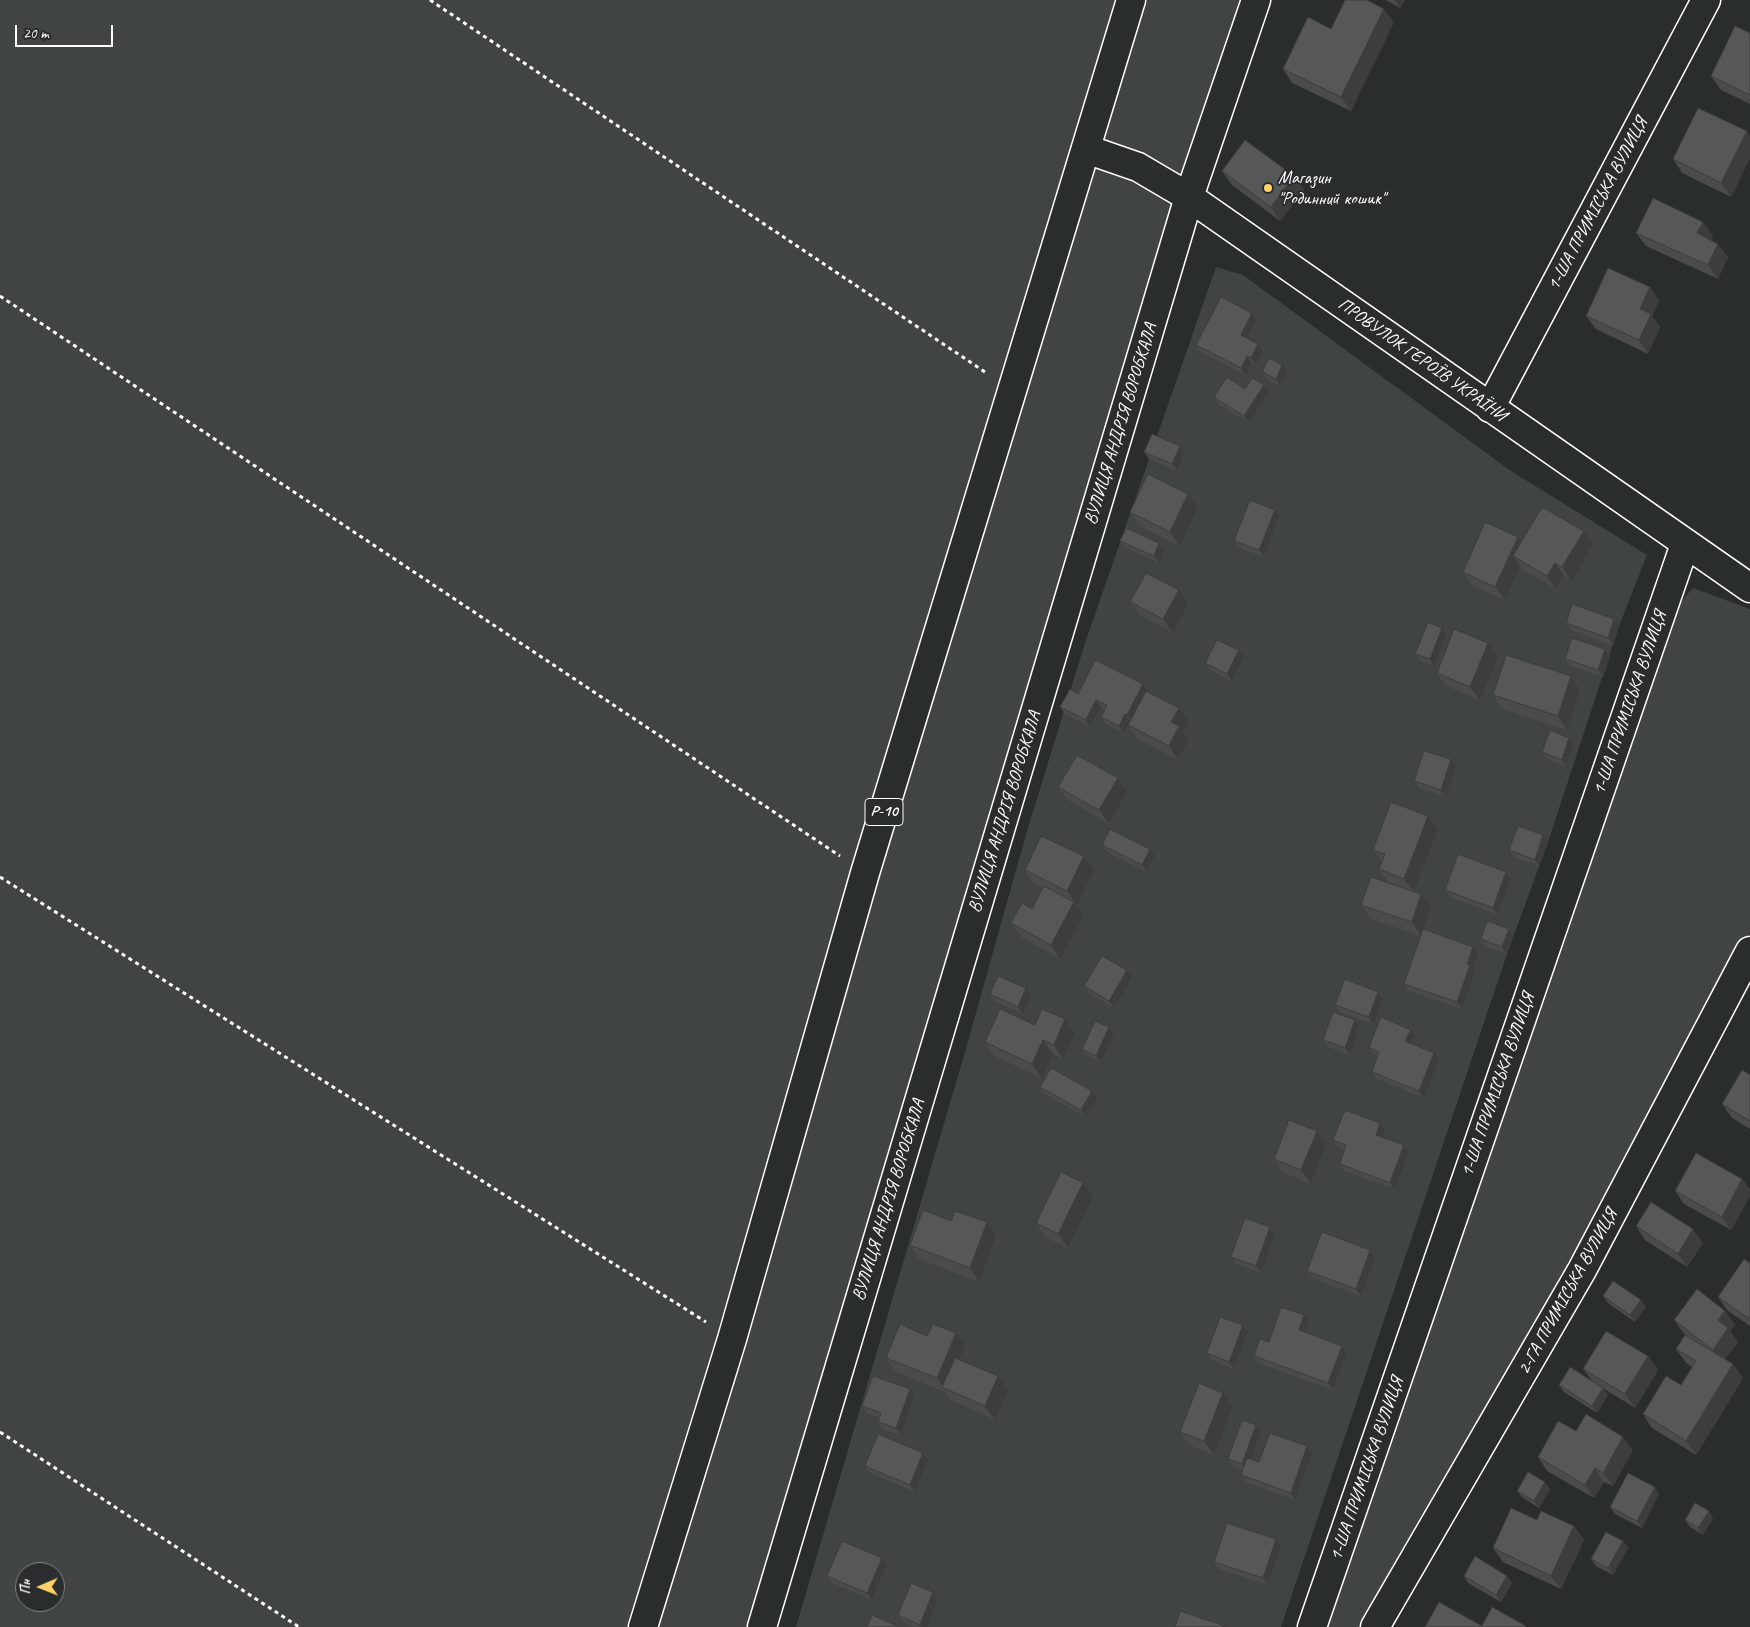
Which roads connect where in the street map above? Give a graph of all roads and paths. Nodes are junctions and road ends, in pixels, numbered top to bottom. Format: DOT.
graph roads {
  1 [pos="430,0"];
  2 [pos="1131,0"];
  3 [pos="1256,0"];
  4 [pos="1706,0"];
  5 [pos="1086,149"];
  6 [pos="1189,197"];
  7 [pos="0,296"];
  8 [pos="1012,390"];
  9 [pos="1490,408"];
  10 [pos="1685,544"];
  11 [pos="1750,588"];
  12 [pos="865,873"];
  13 [pos="0,877"];
  14 [pos="1750,951"];
  15 [pos="732,1339"];
  16 [pos="0,1432"];
  17 [pos="299,1627"];
  18 [pos="643,1627"];
  19 [pos="762,1627"];
  20 [pos="1312,1627"];
  21 [pos="1375,1627"];
  1 -- 8 [label="path"];
  2 -- 5 [label="street, Р-10"];
  3 -- 6 [label="street, ВУЛИЦЯ АНДРІЯ ВОРОБКАЛА"];
  4 -- 9 [label="street, 1-ША ПРИМІСЬКА ВУЛИЦЯ"];
  5 -- 6 [label="street, ПРОВУЛОК ГЕРОЇВ УКРАЇНИ"];
  5 -- 8 [label="street, Р-10"];
  6 -- 9 [label="street, ПРОВУЛОК ГЕРОЇВ УКРАЇНИ"];
  6 -- 19 [label="street, ВУЛИЦЯ АНДРІЯ ВОРОБКАЛА"];
  7 -- 12 [label="path"];
  8 -- 12 [label="street, Р-10"];
  9 -- 10 [label="street, ПРОВУЛОК ГЕРОЇВ УКРАЇНИ"];
  10 -- 11 [label="street, ПРОВУЛОК ГЕРОЇВ УКРАЇНИ"];
  10 -- 20 [label="street, 1-ША ПРИМІСЬКА ВУЛИЦЯ"];
  12 -- 15 [label="street, Р-10"];
  13 -- 15 [label="path"];
  14 -- 21 [label="street, 2-ГА ПРИМІСЬКА ВУЛИЦЯ"];
  15 -- 18 [label="street, Р-10"];
  16 -- 17 [label="path"];
}
